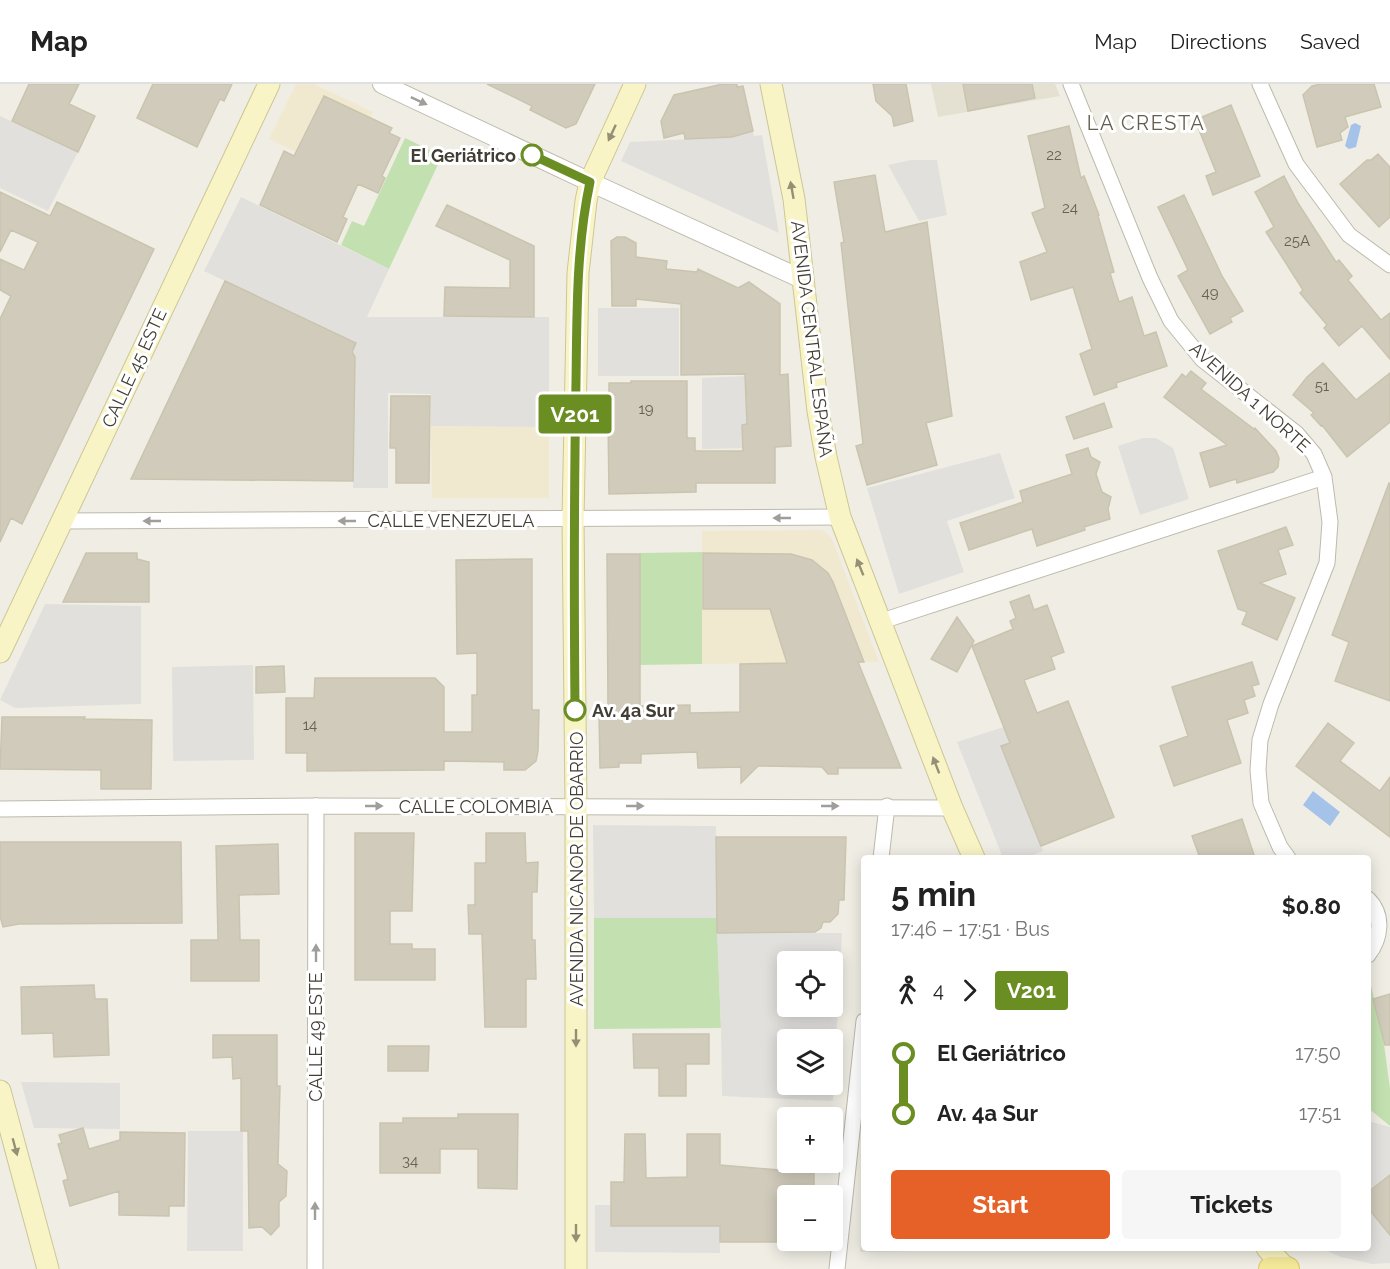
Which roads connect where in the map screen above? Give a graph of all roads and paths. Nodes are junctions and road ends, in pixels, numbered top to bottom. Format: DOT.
graph roads {
  1 [pos="269,84"];
  2 [pos="382,84"];
  3 [pos="635,84"];
  4 [pos="771,84"];
  5 [pos="1071,84"];
  6 [pos="1260,84"];
  7 [pos="590,182"];
  8 [pos="1390,265"];
  9 [pos="804,280"];
  10 [pos="1324,477"];
  11 [pos="840,518"];
  12 [pos="573,519"];
  13 [pos="62,522"];
  14 [pos="882,621"];
  15 [pos="0,652"];
  16 [pos="316,806"];
  17 [pos="576,806"];
  18 [pos="887,806"];
  19 [pos="952,808"];
  20 [pos="0,809"];
  21 [pos="881,855"];
  22 [pos="973,855"];
  23 [pos="1286,855"];
  24 [pos="1371,903"];
  25 [pos="1371,950"];
  26 [pos="861,1049"];
  27 [pos="0,1091"];
  28 [pos="1270,1251"];
  29 [pos="48,1269"];
  30 [pos="315,1269"];
  31 [pos="576,1269"];
  32 [pos="837,1269"];
  33 [pos="1272,1269"];
  34 [pos="1286,1269"];
  1 -- 13 [label="main road, CALLE 45 ESTE"];
  2 -- 7 [label="street, one-way"];
  3 -- 7 [label="main road, AVENIDA NICANOR DE OBARRIO, one-way"];
  9 -- 4 [label="main road, AVENIDA CENTRAL ESPAÑA, one-way"];
  5 -- 10 [label="street, AVENIDA 1 NORTE"];
  6 -- 8 [label="street"];
  7 -- 9 [label="street"];
  7 -- 12 [label="main road, AVENIDA NICANOR DE OBARRIO"];
  9 -- 11 [label="main road, AVENIDA CENTRAL ESPAÑA"];
  10 -- 14 [label="street"];
  10 -- 23 [label="street, AVENIDA 1 NORTE"];
  11 -- 12 [label="street, CALLE VENEZUELA, one-way"];
  14 -- 11 [label="main road, AVENIDA CENTRAL ESPAÑA, one-way"];
  12 -- 13 [label="street, CALLE VENEZUELA, one-way"];
  12 -- 17 [label="main road, AVENIDA NICANOR DE OBARRIO"];
  13 -- 15 [label="main road, CALLE 45 ESTE"];
  19 -- 14 [label="main road, AVENIDA CENTRAL ESPAÑA, one-way"];
  16 -- 17 [label="street, CALLE COLOMBIA, one-way"];
  16 -- 20 [label="street, CALLE COLOMBIA"];
  30 -- 16 [label="street, CALLE 49 ESTE, one-way"];
  17 -- 18 [label="street, CALLE COLOMBIA, one-way"];
  17 -- 31 [label="main road, AVENIDA NICANOR DE OBARRIO, one-way"];
  18 -- 19 [label="street, CALLE COLOMBIA"];
  18 -- 21 [label="street"];
  19 -- 22 [label="main road, AVENIDA CENTRAL ESPAÑA"];
  24 -- 25 [label="street"];
  26 -- 32 [label="street"];
  27 -- 29 [label="main road, one-way"];
  28 -- 34 [label="main road"];
  33 -- 34 [label="main road"];
}
